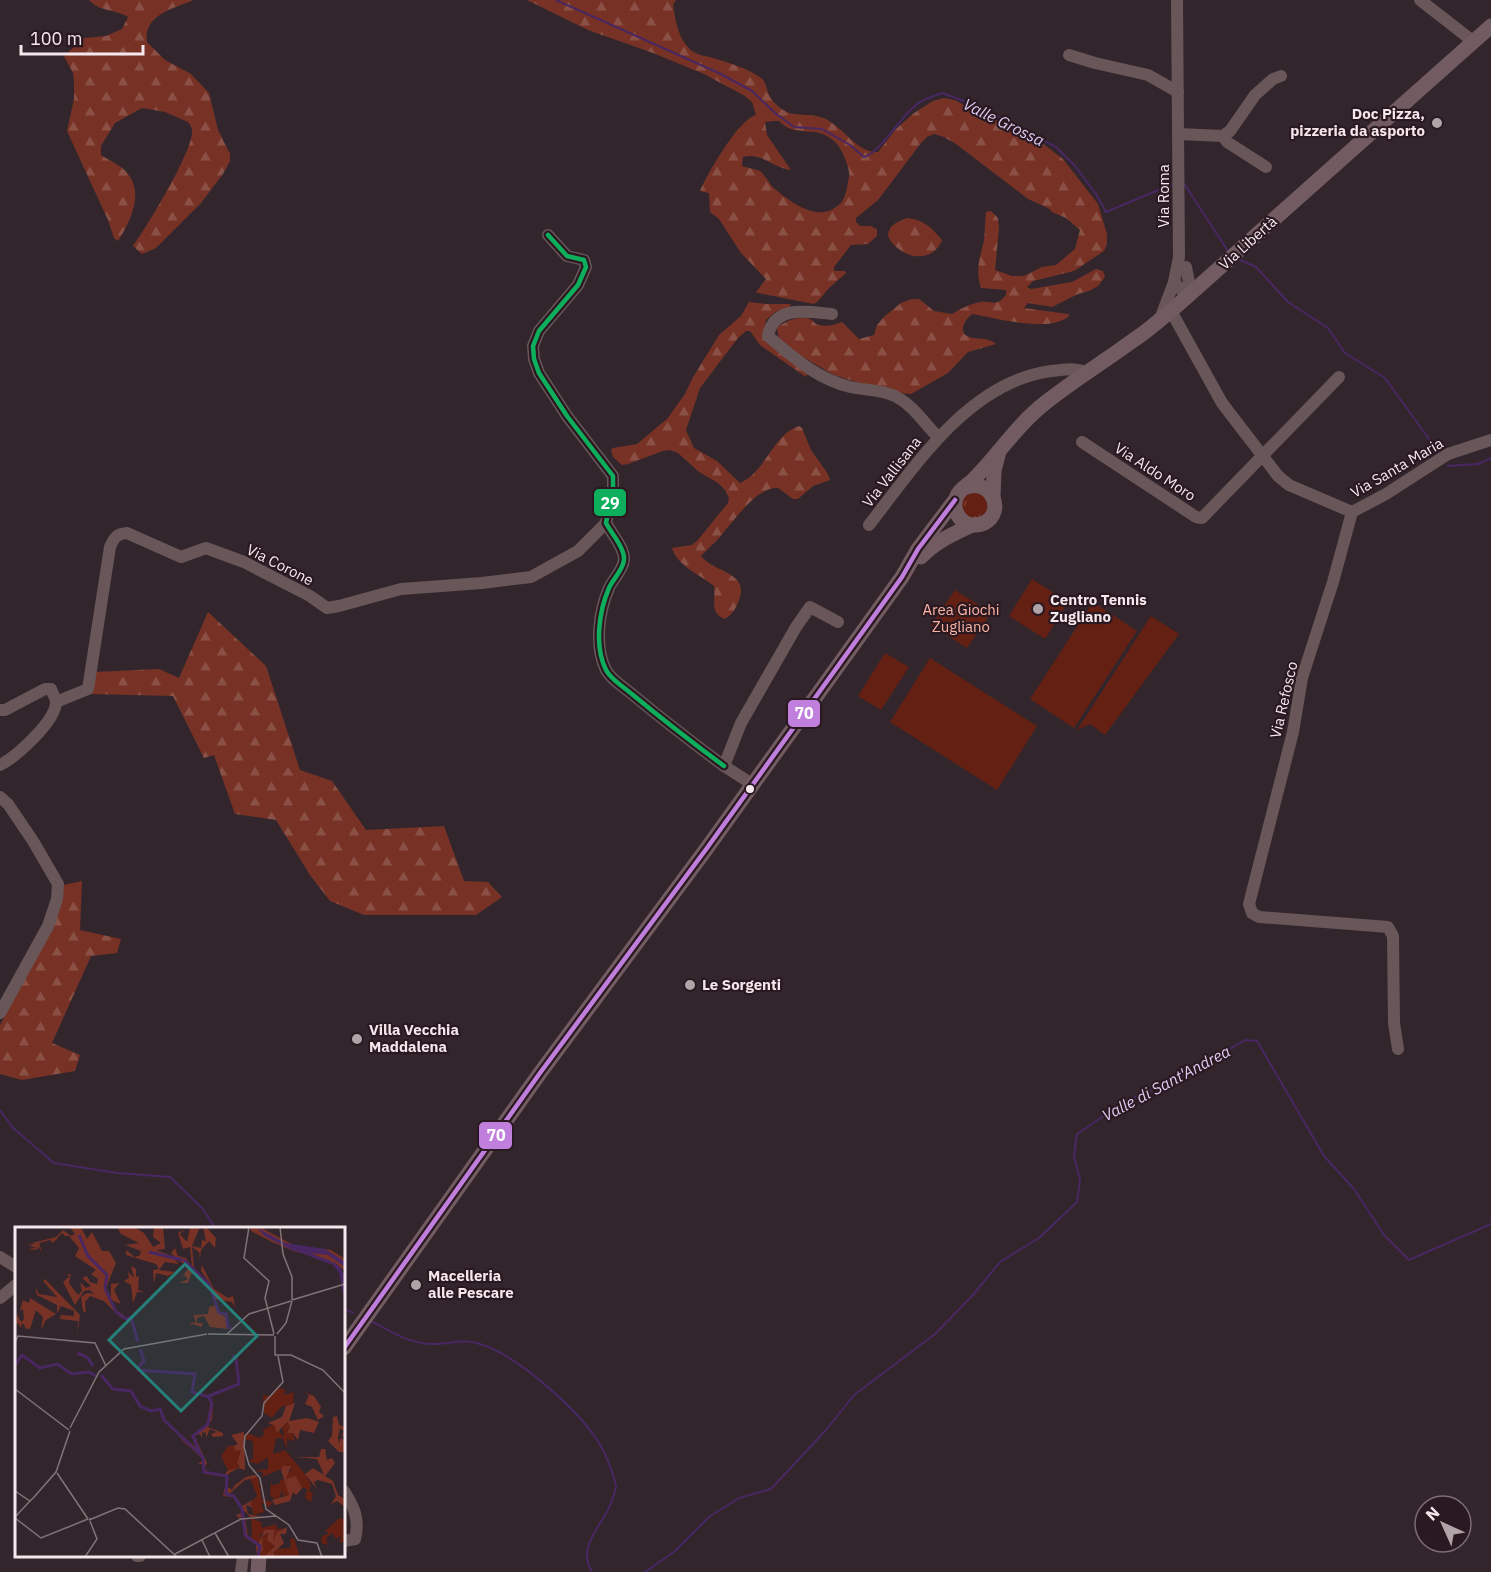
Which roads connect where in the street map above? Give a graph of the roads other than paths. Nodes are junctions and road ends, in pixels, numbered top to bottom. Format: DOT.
graph roads {
  1 [pos="1177,0"];
  2 [pos="1420,0"];
  3 [pos="1491,26"];
  4 [pos="1474,42"];
  5 [pos="1069,55"];
  6 [pos="1281,76"];
  7 [pos="1178,92"];
  8 [pos="1179,134"];
  9 [pos="1223,136"];
  10 [pos="1266,167"];
  11 [pos="548,235"];
  12 [pos="1183,262"];
  13 [pos="1213,274"];
  14 [pos="1174,282"];
  15 [pos="1191,294"];
  16 [pos="832,314"];
  17 [pos="1165,315"];
  18 [pos="1087,373"];
  19 [pos="1339,377"];
  20 [pos="938,437"];
  21 [pos="1491,440"];
  22 [pos="1082,442"];
  23 [pos="999,451"];
  24 [pos="1261,456"];
  25 [pos="960,494"];
  26 [pos="993,497"];
  27 [pos="1352,512"];
  28 [pos="606,523"];
  29 [pos="869,525"];
  30 [pos="972,525"];
  31 [pos="902,577"];
  32 [pos="838,622"];
  33 [pos="56,702"];
  34 [pos="0,710"];
  35 [pos="0,765"];
  36 [pos="724,766"];
  37 [pos="752,784"];
  38 [pos="0,797"];
  39 [pos="0,1012"];
  40 [pos="1398,1049"];
  41 [pos="0,1257"];
  42 [pos="15,1266"];
  43 [pos="15,1286"];
  44 [pos="0,1298"];
  45 [pos="345,1347"];
  46 [pos="345,1493"];
  47 [pos="345,1541"];
  48 [pos="243,1557"];
  49 [pos="259,1557"];
  50 [pos="241,1572"];
  51 [pos="258,1572"];
  1 -- 7 [label="street, Via Roma"];
  2 -- 4 [label="street"];
  3 -- 4 [label="main road, Via Libertà"];
  4 -- 13 [label="main road, Via Libertà"];
  5 -- 7 [label="street"];
  6 -- 9 [label="street"];
  7 -- 8 [label="street, Via Roma"];
  8 -- 9 [label="street"];
  8 -- 12 [label="street, Via Roma"];
  9 -- 10 [label="street"];
  11 -- 28 [label="street"];
  12 -- 13 [label="street"];
  12 -- 14 [label="street, Via Roma"];
  12 -- 15 [label="street, Via Roma"];
  13 -- 15 [label="main road, Via Libertà"];
  14 -- 15 [label="street"];
  14 -- 17 [label="street, Via Roma"];
  15 -- 17 [label="main road, Via Libertà"];
  16 -- 20 [label="street, Via Vallisana"];
  17 -- 18 [label="main road, Via Libertà"];
  17 -- 24 [label="street"];
  18 -- 20 [label="street, Via Vallisana"];
  18 -- 23 [label="main road, Via Libertà"];
  19 -- 24 [label="street"];
  20 -- 29 [label="street, Via Vallisana"];
  21 -- 27 [label="street, Via Santa Maria"];
  22 -- 24 [label="street, Via Aldo Moro"];
  23 -- 25 [label="main road, Via Libertà"];
  23 -- 26 [label="main road, Via Libertà"];
  24 -- 27 [label="street"];
  25 -- 26 [label="main road"];
  25 -- 30 [label="main road"];
  25 -- 31 [label="main road, Via Libertà"];
  26 -- 30 [label="main road"];
  27 -- 40 [label="street, Via Refosco"];
  28 -- 33 [label="street, Via Corone"];
  28 -- 36 [label="street"];
  30 -- 31 [label="main road"];
  31 -- 37 [label="main road"];
  32 -- 36 [label="street"];
  33 -- 34 [label="street"];
  33 -- 35 [label="street"];
  36 -- 37 [label="street"];
  37 -- 45 [label="main road"];
  38 -- 39 [label="street"];
  41 -- 42 [label="street"];
  43 -- 44 [label="street"];
  46 -- 47 [label="street"];
  48 -- 50 [label="street"];
  49 -- 51 [label="main road"];
}
